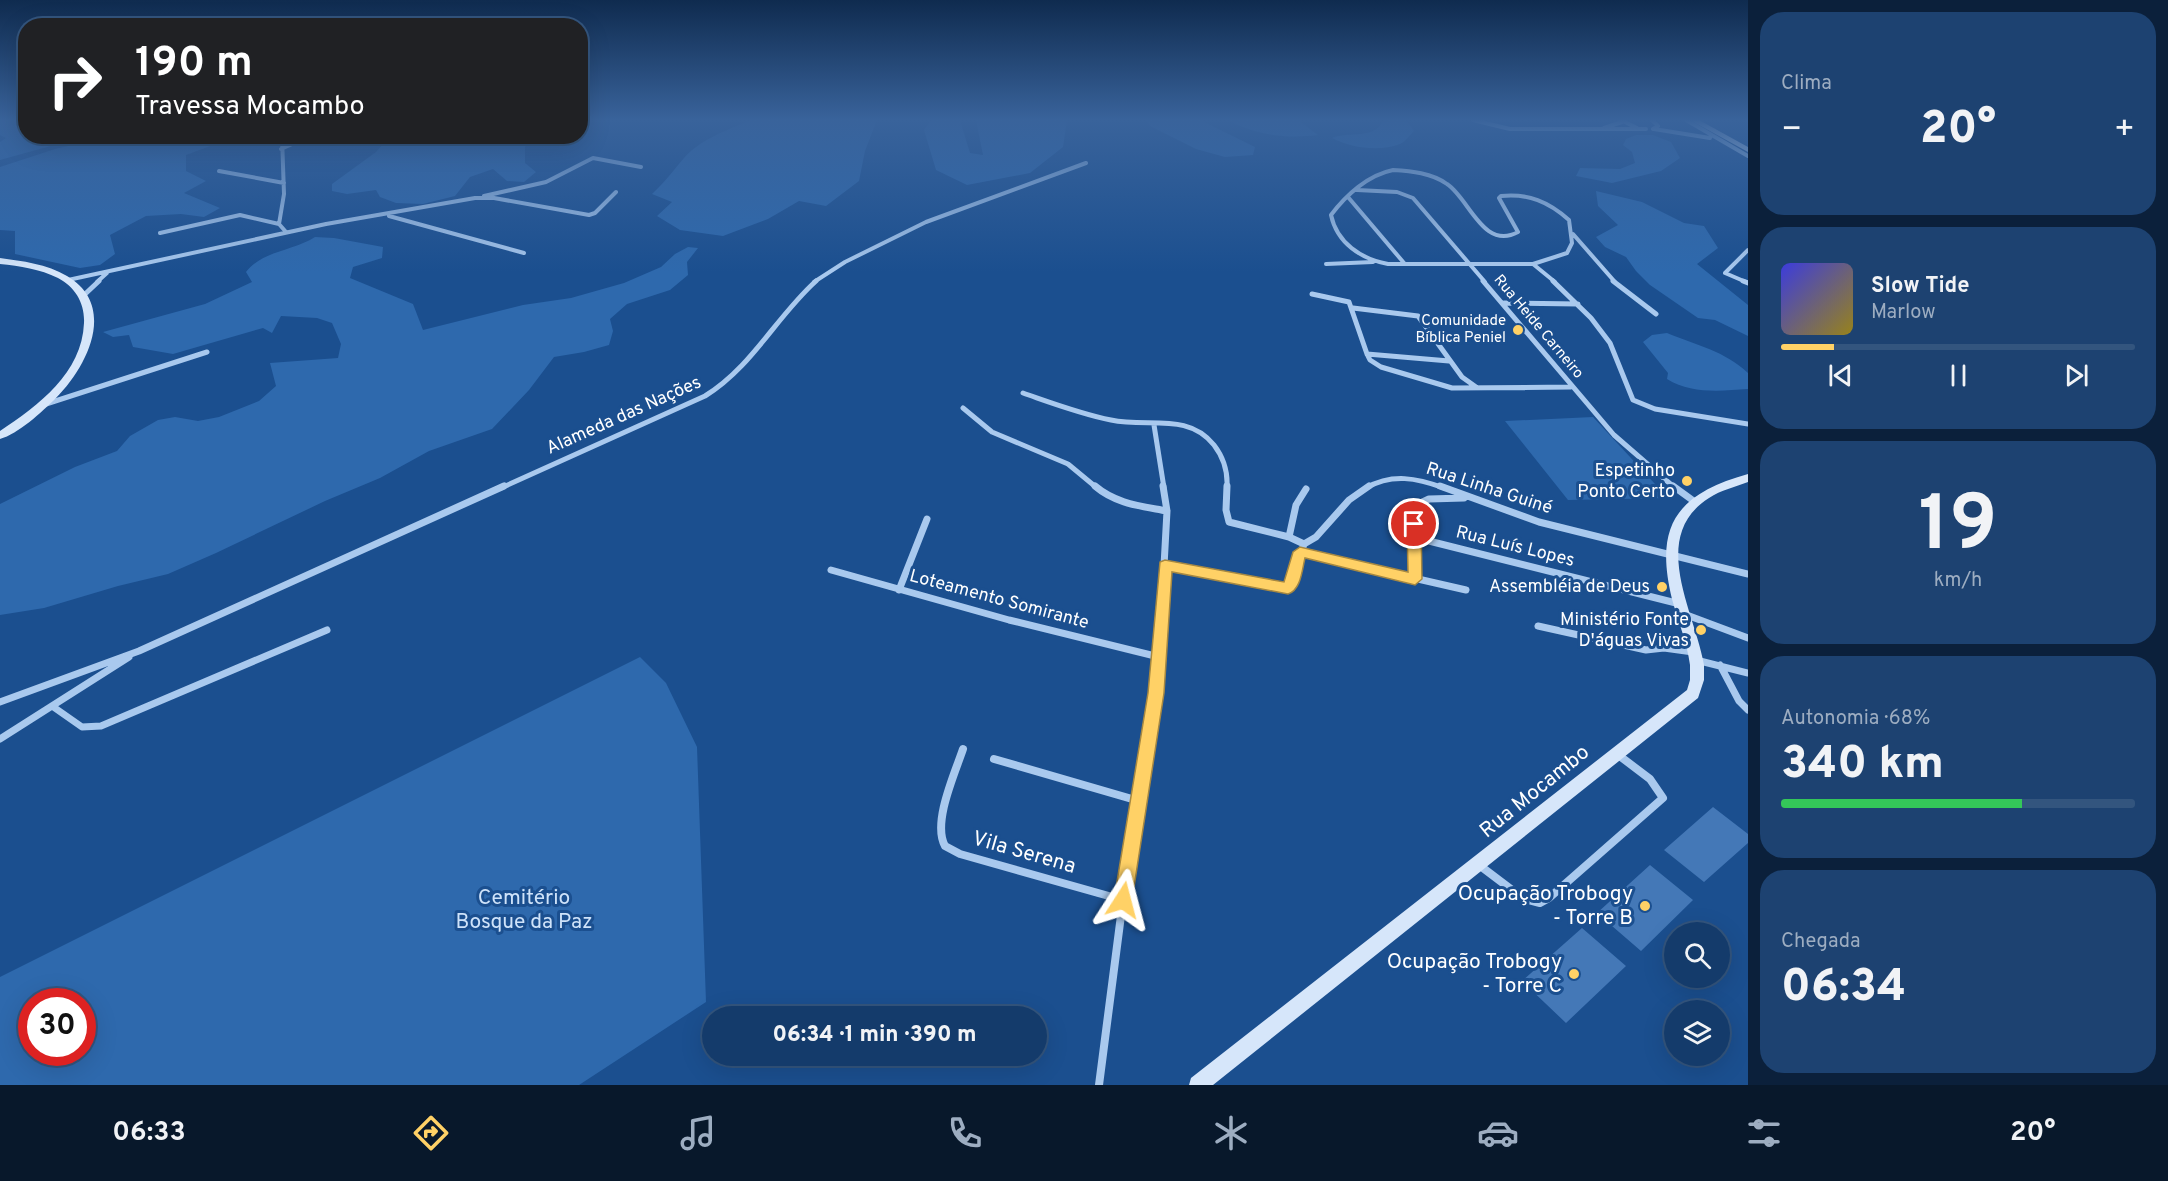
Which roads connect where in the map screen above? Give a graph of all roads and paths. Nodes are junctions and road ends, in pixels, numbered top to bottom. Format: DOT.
graph roads {
  1 [pos="219,171"];
  2 [pos="283,171"];
  3 [pos="568,171"];
  4 [pos="1064,171"];
  5 [pos="1389,171"];
  6 [pos="1398,171"];
  7 [pos="284,183"];
  8 [pos="1357,190"];
  9 [pos="616,192"];
  10 [pos="1348,196"];
  11 [pos="475,198"];
  12 [pos="386,215"];
  13 [pos="279,224"];
  14 [pos="286,232"];
  15 [pos="160,233"];
  16 [pos="1572,234"];
  17 [pos="1748,250"];
  18 [pos="524,253"];
  19 [pos="0,261"];
  20 [pos="1373,262"];
  21 [pos="1467,262"];
  22 [pos="1404,263"];
  23 [pos="1326,264"];
  24 [pos="1533,264"];
  25 [pos="108,272"];
  26 [pos="68,280"];
  27 [pos="1748,283"];
  28 [pos="1312,294"];
  29 [pos="83,296"];
  30 [pos="1504,303"];
  31 [pos="1578,304"];
  32 [pos="1353,308"];
  33 [pos="1656,314"];
  34 [pos="207,352"];
  35 [pos="1367,354"];
  36 [pos="1449,362"];
  37 [pos="1571,387"];
  38 [pos="1476,388"];
  39 [pos="1023,393"];
  40 [pos="42,405"];
  41 [pos="963,408"];
  42 [pos="1748,423"];
  43 [pos="1154,425"];
  44 [pos="0,436"];
  45 [pos="1748,478"];
  46 [pos="1306,489"];
  47 [pos="1467,498"];
  48 [pos="1695,502"];
  49 [pos="1167,511"];
  50 [pos="927,519"];
  51 [pos="1288,537"];
  52 [pos="1413,537"];
  53 [pos="1304,544"];
  54 [pos="1300,552"];
  55 [pos="1672,555"];
  56 [pos="1165,566"];
  57 [pos="831,570"];
  58 [pos="1748,574"];
  59 [pos="1415,579"];
  60 [pos="899,590"];
  61 [pos="1466,590"];
  62 [pos="1682,609"];
  63 [pos="1539,626"];
  64 [pos="327,630"];
  65 [pos="1748,638"];
  66 [pos="139,651"];
  67 [pos="1696,656"];
  68 [pos="1159,657"];
  69 [pos="1720,664"];
  70 [pos="1748,673"];
  71 [pos="0,702"];
  72 [pos="52,706"];
  73 [pos="1748,710"];
  74 [pos="0,739"];
  75 [pos="963,749"];
  76 [pos="1616,753"];
  77 [pos="994,759"];
  78 [pos="1139,801"];
  79 [pos="1479,865"];
  80 [pos="1123,900"];
  81 [pos="1099,1085"];
  82 [pos="1198,1085"];
  1 -- 7 [label="street"];
  2 -- 7 [label="street"];
  3 -- 11 [label="street"];
  4 -- 66 [label="street, Alameda das Nações"];
  5 -- 8 [label="street"];
  6 -- 16 [label="street"];
  7 -- 13 [label="street"];
  8 -- 10 [label="street"];
  8 -- 21 [label="street, Rua Heide Carneiro"];
  9 -- 11 [label="street"];
  10 -- 20 [label="street"];
  10 -- 22 [label="street"];
  11 -- 12 [label="street"];
  12 -- 14 [label="street"];
  12 -- 18 [label="street"];
  13 -- 14 [label="street"];
  13 -- 15 [label="street"];
  14 -- 25 [label="street"];
  16 -- 24 [label="street"];
  16 -- 33 [label="street"];
  17 -- 27 [label="street"];
  19 -- 26 [label="main road"];
  20 -- 22 [label="street"];
  20 -- 23 [label="street"];
  21 -- 22 [label="street"];
  21 -- 24 [label="street"];
  21 -- 30 [label="street, Rua Heide Carneiro"];
  24 -- 31 [label="street"];
  25 -- 26 [label="street"];
  25 -- 29 [label="street"];
  26 -- 29 [label="main road"];
  28 -- 32 [label="street"];
  29 -- 40 [label="main road"];
  30 -- 31 [label="street"];
  30 -- 37 [label="street, Rua Heide Carneiro"];
  31 -- 42 [label="street"];
  32 -- 35 [label="street"];
  32 -- 36 [label="street"];
  34 -- 40 [label="street"];
  35 -- 36 [label="street"];
  35 -- 38 [label="street"];
  36 -- 38 [label="street"];
  37 -- 38 [label="street"];
  37 -- 48 [label="street, Rua Heide Carneiro"];
  39 -- 43 [label="street"];
  40 -- 44 [label="main road"];
  41 -- 49 [label="street"];
  43 -- 49 [label="street"];
  43 -- 51 [label="street"];
  45 -- 48 [label="main road, Rua Mocambo"];
  46 -- 51 [label="street"];
  47 -- 52 [label="street"];
  47 -- 53 [label="street, Rua Linha Guiné"];
  47 -- 55 [label="street, Rua Linha Guiné"];
  48 -- 55 [label="main road, Rua Mocambo"];
  49 -- 56 [label="street"];
  50 -- 60 [label="street"];
  51 -- 53 [label="street"];
  52 -- 59 [label="street"];
  52 -- 62 [label="street, Rua Luís Lopes"];
  53 -- 54 [label="street, Rua Linha Guiné"];
  54 -- 56 [label="street, Rua Linha Guiné"];
  54 -- 59 [label="street"];
  55 -- 58 [label="street, Rua Linha Guiné"];
  55 -- 62 [label="main road, Rua Mocambo"];
  56 -- 68 [label="street"];
  57 -- 60 [label="street, Loteamento Somirante"];
  59 -- 61 [label="street"];
  60 -- 68 [label="street, Loteamento Somirante"];
  62 -- 65 [label="street, Rua Luís Lopes"];
  62 -- 67 [label="main road, Rua Mocambo"];
  63 -- 67 [label="street"];
  64 -- 72 [label="street"];
  66 -- 71 [label="street, Alameda das Nações"];
  66 -- 72 [label="street, Alameda das Nações"];
  67 -- 69 [label="street"];
  67 -- 76 [label="main road, Rua Mocambo"];
  68 -- 78 [label="street"];
  69 -- 70 [label="street"];
  69 -- 73 [label="street"];
  72 -- 74 [label="street, Alameda das Nações"];
  75 -- 80 [label="street, Vila Serena"];
  76 -- 79 [label="main road, Rua Mocambo"];
  76 -- 79 [label="street"];
  77 -- 78 [label="street"];
  78 -- 80 [label="street"];
  79 -- 82 [label="main road, Rua Mocambo"];
  80 -- 81 [label="street"];
}
